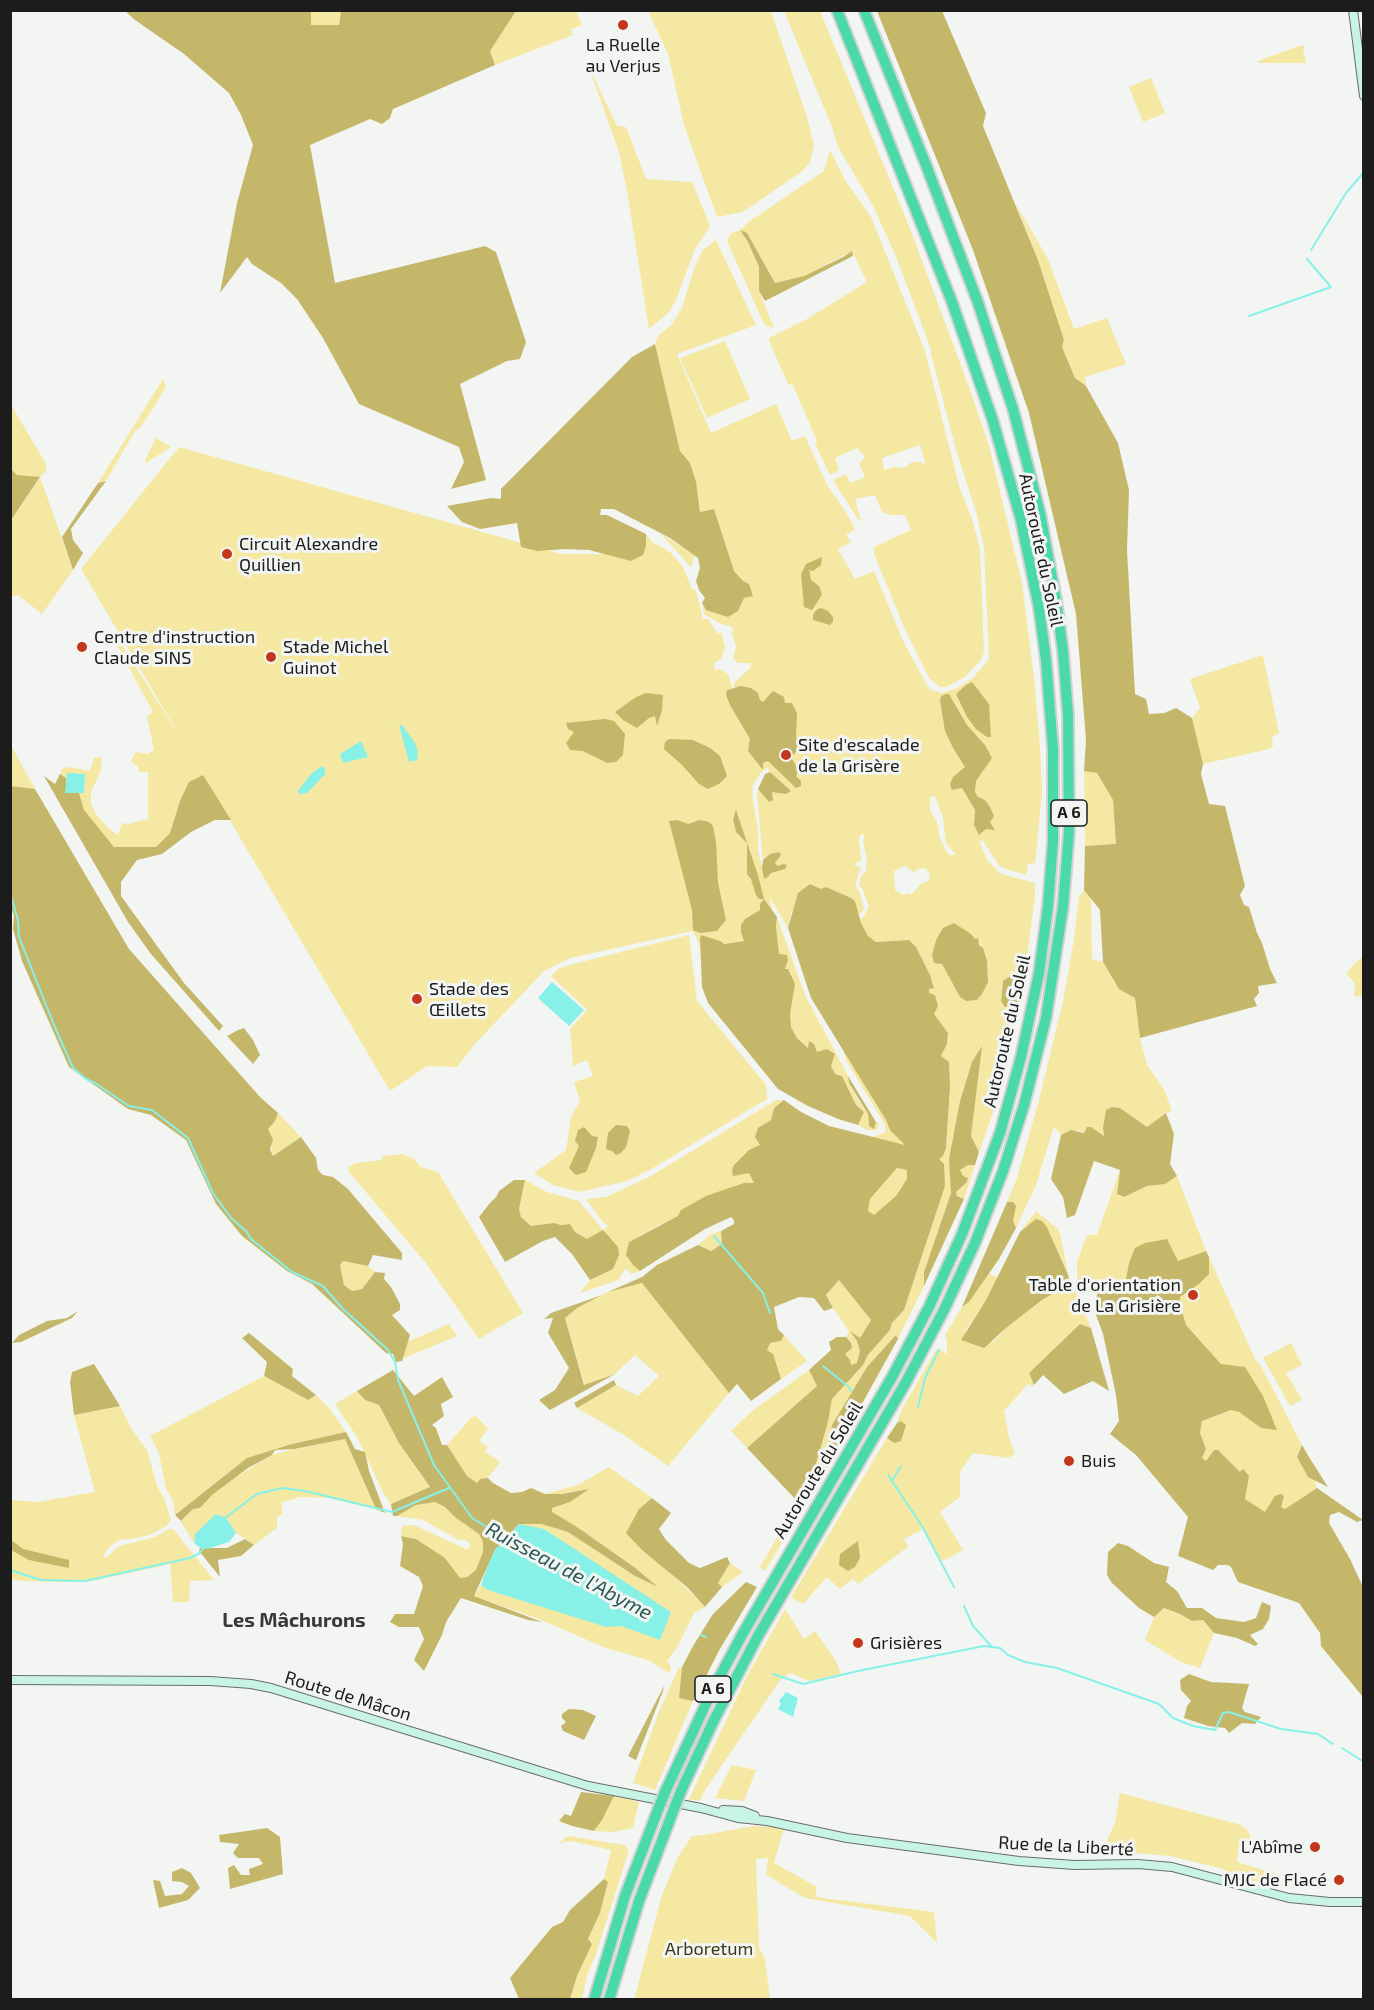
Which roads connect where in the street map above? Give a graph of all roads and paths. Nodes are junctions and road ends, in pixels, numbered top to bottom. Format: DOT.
graph roads {
  1 [pos="837,10"];
  2 [pos="864,10"];
  3 [pos="1353,10"];
  4 [pos="1364,96"];
  5 [pos="10,1680"];
  6 [pos="667,1806"];
  7 [pos="1364,1902"];
  8 [pos="594,2000"];
  9 [pos="609,2000"];
  1 -- 6 [label="highway, Autoroute du Soleil / A 6, bridge"];
  2 -- 6 [label="highway, Autoroute du Soleil / A 6, bridge"];
  3 -- 4 [label="street"];
  5 -- 6 [label="street, Route de Mâcon"];
  6 -- 7 [label="street, Rue de la Liberté"];
  6 -- 8 [label="highway, Autoroute du Soleil / A 6"];
  6 -- 9 [label="highway, Autoroute du Soleil / A 6"];
}
